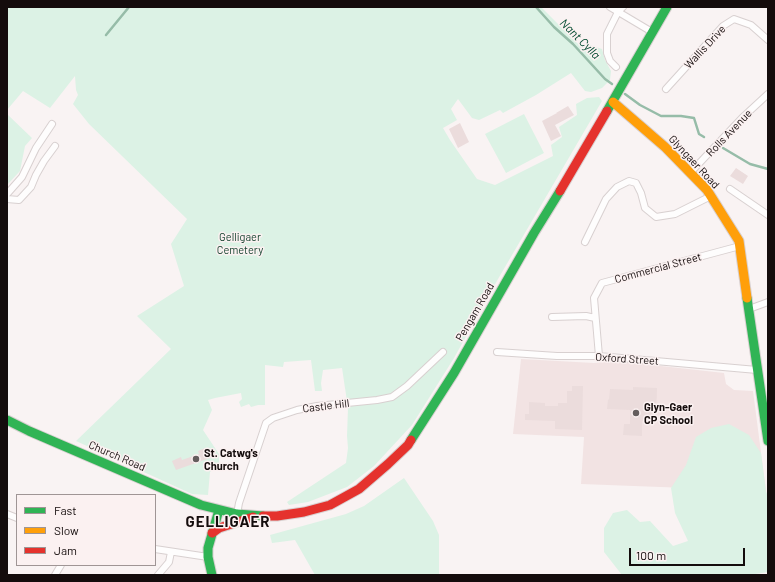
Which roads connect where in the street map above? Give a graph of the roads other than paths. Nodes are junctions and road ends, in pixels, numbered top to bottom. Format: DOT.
graph roads {
  1 [pos="610,7"];
  2 [pos="667,7"];
  3 [pos="620,9"];
  4 [pos="652,32"];
  5 [pos="768,40"];
  6 [pos="616,67"];
  7 [pos="666,89"];
  8 [pos="767,96"];
  9 [pos="612,102"];
  10 [pos="52,124"];
  11 [pos="56,146"];
  12 [pos="690,173"];
  13 [pos="730,189"];
  14 [pos="7,194"];
  15 [pos="711,196"];
  16 [pos="7,199"];
  17 [pos="768,215"];
  18 [pos="585,242"];
  19 [pos="740,246"];
  20 [pos="768,302"];
  21 [pos="749,309"];
  22 [pos="552,317"];
  23 [pos="595,318"];
  24 [pos="443,352"];
  25 [pos="497,352"];
  26 [pos="599,356"];
  27 [pos="757,370"];
  28 [pos="7,420"];
  29 [pos="768,441"];
  30 [pos="219,510"];
  31 [pos="237,514"];
  32 [pos="257,516"];
  33 [pos="212,533"];
  34 [pos="156,549"];
  35 [pos="171,552"];
  36 [pos="208,557"];
  37 [pos="60,566"];
  38 [pos="55,575"];
  39 [pos="158,575"];
  40 [pos="212,575"];
  1 -- 3 [label="street"];
  2 -- 4 [label="main road, Pengam Road"];
  3 -- 4 [label="street"];
  3 -- 6 [label="street"];
  4 -- 9 [label="main road, Pengam Road"];
  5 -- 7 [label="street, Wallis Drive"];
  8 -- 12 [label="street, Rolls Avenue"];
  9 -- 12 [label="main road, Glyngaer Road"];
  9 -- 32 [label="main road, Pengam Road"];
  10 -- 14 [label="street"];
  11 -- 16 [label="street"];
  12 -- 15 [label="main road, Glyngaer Road"];
  13 -- 17 [label="street"];
  15 -- 18 [label="street"];
  15 -- 19 [label="main road, Glyngaer Road"];
  19 -- 21 [label="main road, Glyngaer Road"];
  19 -- 23 [label="street, Commercial Street"];
  20 -- 21 [label="street"];
  21 -- 27 [label="main road, Glyngaer Road"];
  22 -- 23 [label="street"];
  23 -- 26 [label="street, Commercial Street"];
  24 -- 31 [label="street, Castle Hill"];
  25 -- 26 [label="street, Oxford Street"];
  26 -- 27 [label="street, Oxford Street"];
  27 -- 29 [label="main road, Glyngaer Road"];
  28 -- 30 [label="main road, Church Road"];
  30 -- 31 [label="main road, Pengam Road"];
  30 -- 33 [label="main road"];
  31 -- 32 [label="main road, Pengam Road"];
  32 -- 33 [label="main road"];
  33 -- 36 [label="main road"];
  34 -- 35 [label="street"];
  35 -- 36 [label="street"];
  35 -- 39 [label="street"];
  36 -- 40 [label="main road"];
  37 -- 38 [label="street"];
}
